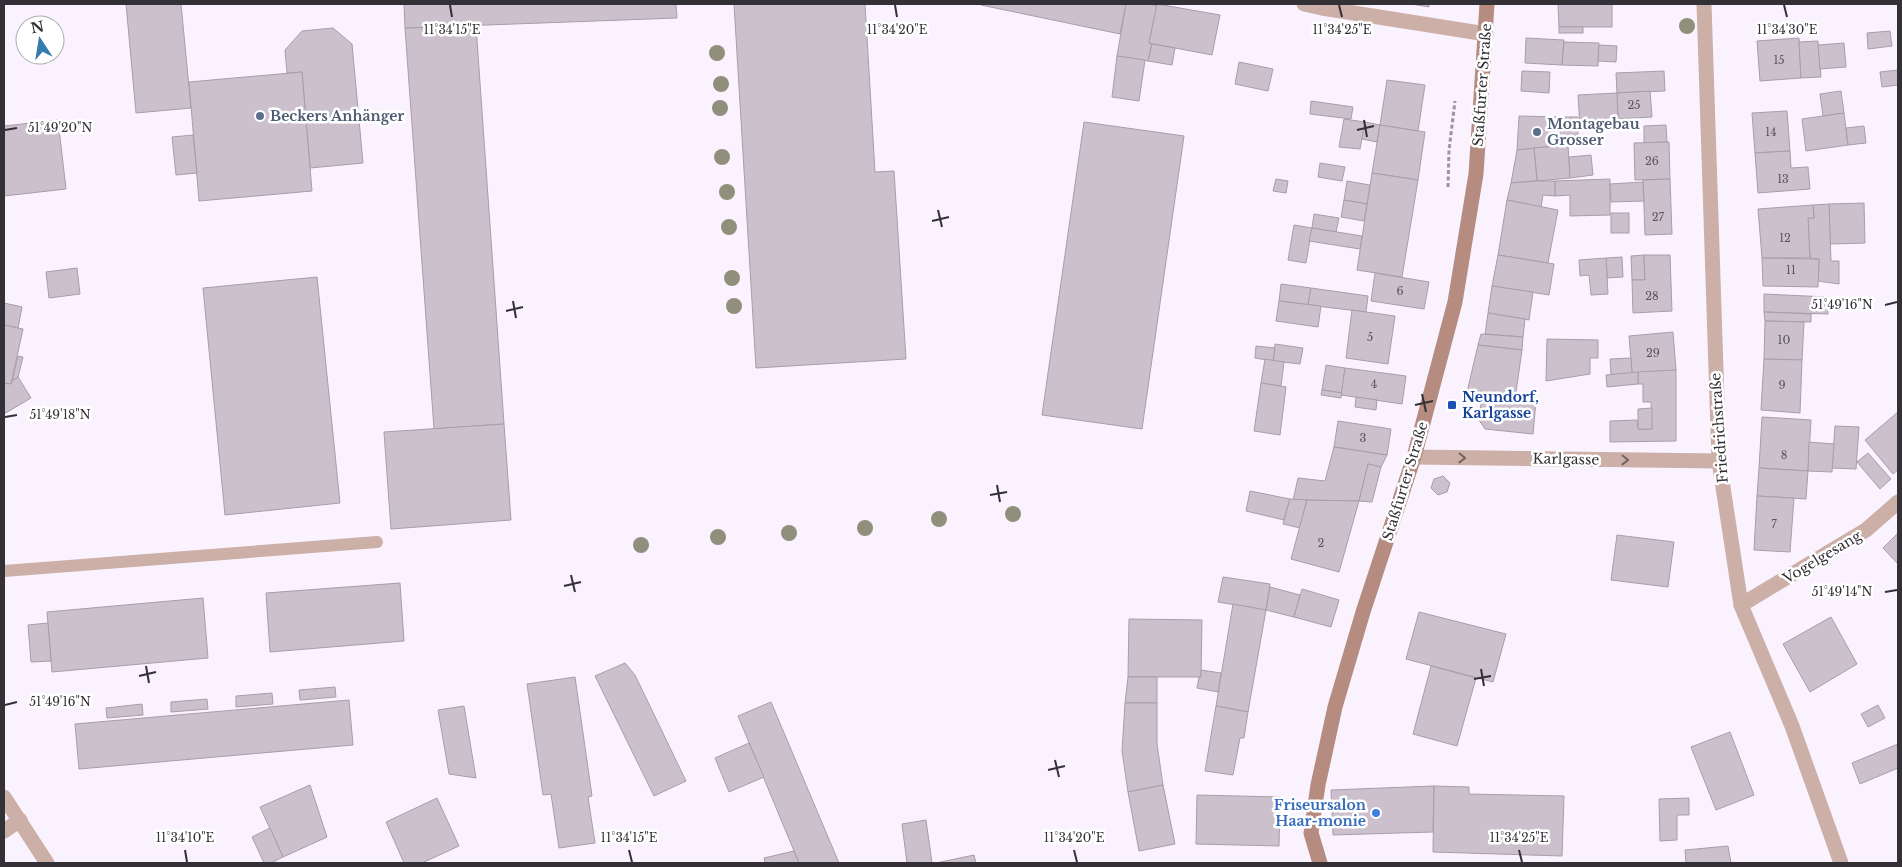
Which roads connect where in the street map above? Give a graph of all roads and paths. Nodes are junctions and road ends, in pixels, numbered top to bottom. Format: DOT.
graph roads {
  1 [pos="1304,4"];
  2 [pos="1487,4"];
  3 [pos="1704,4"];
  4 [pos="1486,34"];
  5 [pos="1455,100"];
  6 [pos="1447,196"];
  7 [pos="1414,457"];
  8 [pos="1718,461"];
  9 [pos="1898,502"];
  10 [pos="377,542"];
  11 [pos="4,571"];
  12 [pos="1741,605"];
  13 [pos="4,797"];
  14 [pos="20,820"];
  15 [pos="4,831"];
  16 [pos="47,863"];
  17 [pos="1320,863"];
  18 [pos="1841,863"];
  1 -- 4 [label="street"];
  2 -- 4 [label="main road, Staßfurter Straße"];
  3 -- 8 [label="street, Friedrichstraße"];
  4 -- 7 [label="main road, Staßfurter Straße"];
  5 -- 6 [label="path"];
  7 -- 8 [label="street, Karlgasse, one-way"];
  7 -- 17 [label="main road, Staßfurter Straße"];
  8 -- 12 [label="street, Friedrichstraße"];
  9 -- 12 [label="street, Vogelgesang"];
  10 -- 11 [label="lane"];
  12 -- 18 [label="street, Friedrichstraße"];
  13 -- 14 [label="street"];
  14 -- 15 [label="street"];
  14 -- 16 [label="street"];
}
